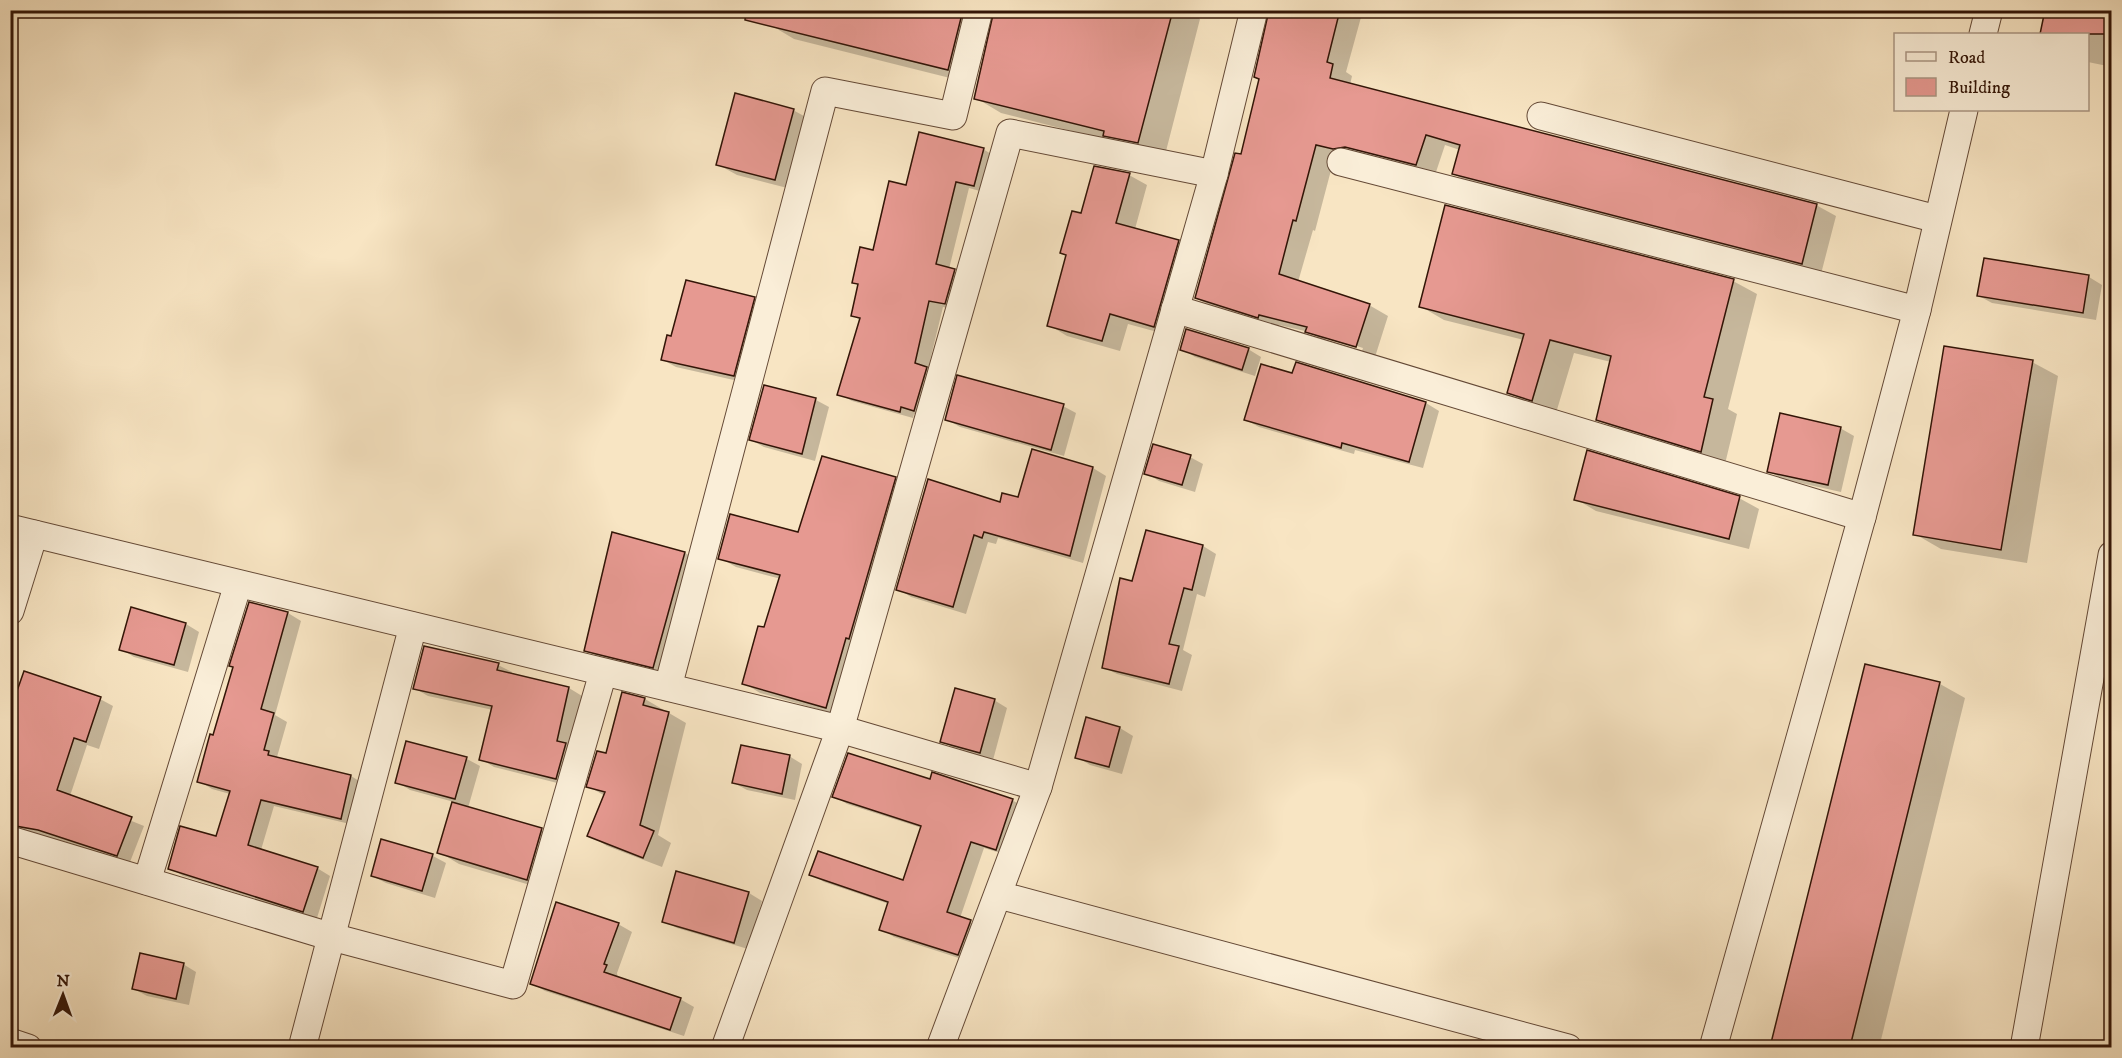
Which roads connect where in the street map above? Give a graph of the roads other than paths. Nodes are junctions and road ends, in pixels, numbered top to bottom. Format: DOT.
graph roads {
  1 [pos="979,10"];
  2 [pos="1254,10"];
  3 [pos="1989,10"];
  4 [pos="1983,33"];
  5 [pos="1965,111"];
  6 [pos="1541,116"];
  7 [pos="1341,162"];
  8 [pos="1214,174"];
  9 [pos="1937,219"];
  10 [pos="1175,309"];
  11 [pos="1917,310"];
  12 [pos="1862,517"];
  13 [pos="22,531"];
  14 [pos="2112,555"];
  15 [pos="238,584"];
  16 [pos="10,611"];
  17 [pos="413,626"];
  18 [pos="2105,626"];
  19 [pos="603,673"];
  20 [pos="668,687"];
  21 [pos="840,729"];
  22 [pos="1038,787"];
  23 [pos="10,840"];
  24 [pos="147,881"];
  25 [pos="999,895"];
  26 [pos="332,937"];
  27 [pos="10,1042"];
  28 [pos="28,1047"];
  29 [pos="302,1047"];
  30 [pos="725,1047"];
  31 [pos="940,1047"];
  32 [pos="1568,1047"];
  33 [pos="1713,1047"];
  34 [pos="2024,1047"];
  1 -- 20 [label="street"];
  2 -- 8 [label="street"];
  3 -- 4 [label="street"];
  5 -- 9 [label="street"];
  6 -- 9 [label="street"];
  7 -- 11 [label="street"];
  8 -- 10 [label="street"];
  8 -- 21 [label="street"];
  9 -- 11 [label="street"];
  10 -- 12 [label="street"];
  10 -- 22 [label="street"];
  11 -- 12 [label="street"];
  12 -- 33 [label="street"];
  13 -- 15 [label="street"];
  13 -- 16 [label="street"];
  14 -- 18 [label="street"];
  15 -- 17 [label="street"];
  15 -- 24 [label="street"];
  17 -- 19 [label="street"];
  17 -- 26 [label="street"];
  18 -- 34 [label="street"];
  19 -- 20 [label="street"];
  19 -- 26 [label="street"];
  20 -- 21 [label="street"];
  21 -- 22 [label="street"];
  21 -- 30 [label="street"];
  22 -- 25 [label="street"];
  23 -- 24 [label="street"];
  24 -- 26 [label="street"];
  25 -- 31 [label="street"];
  25 -- 32 [label="street"];
  26 -- 29 [label="street"];
  27 -- 28 [label="street"];
}
